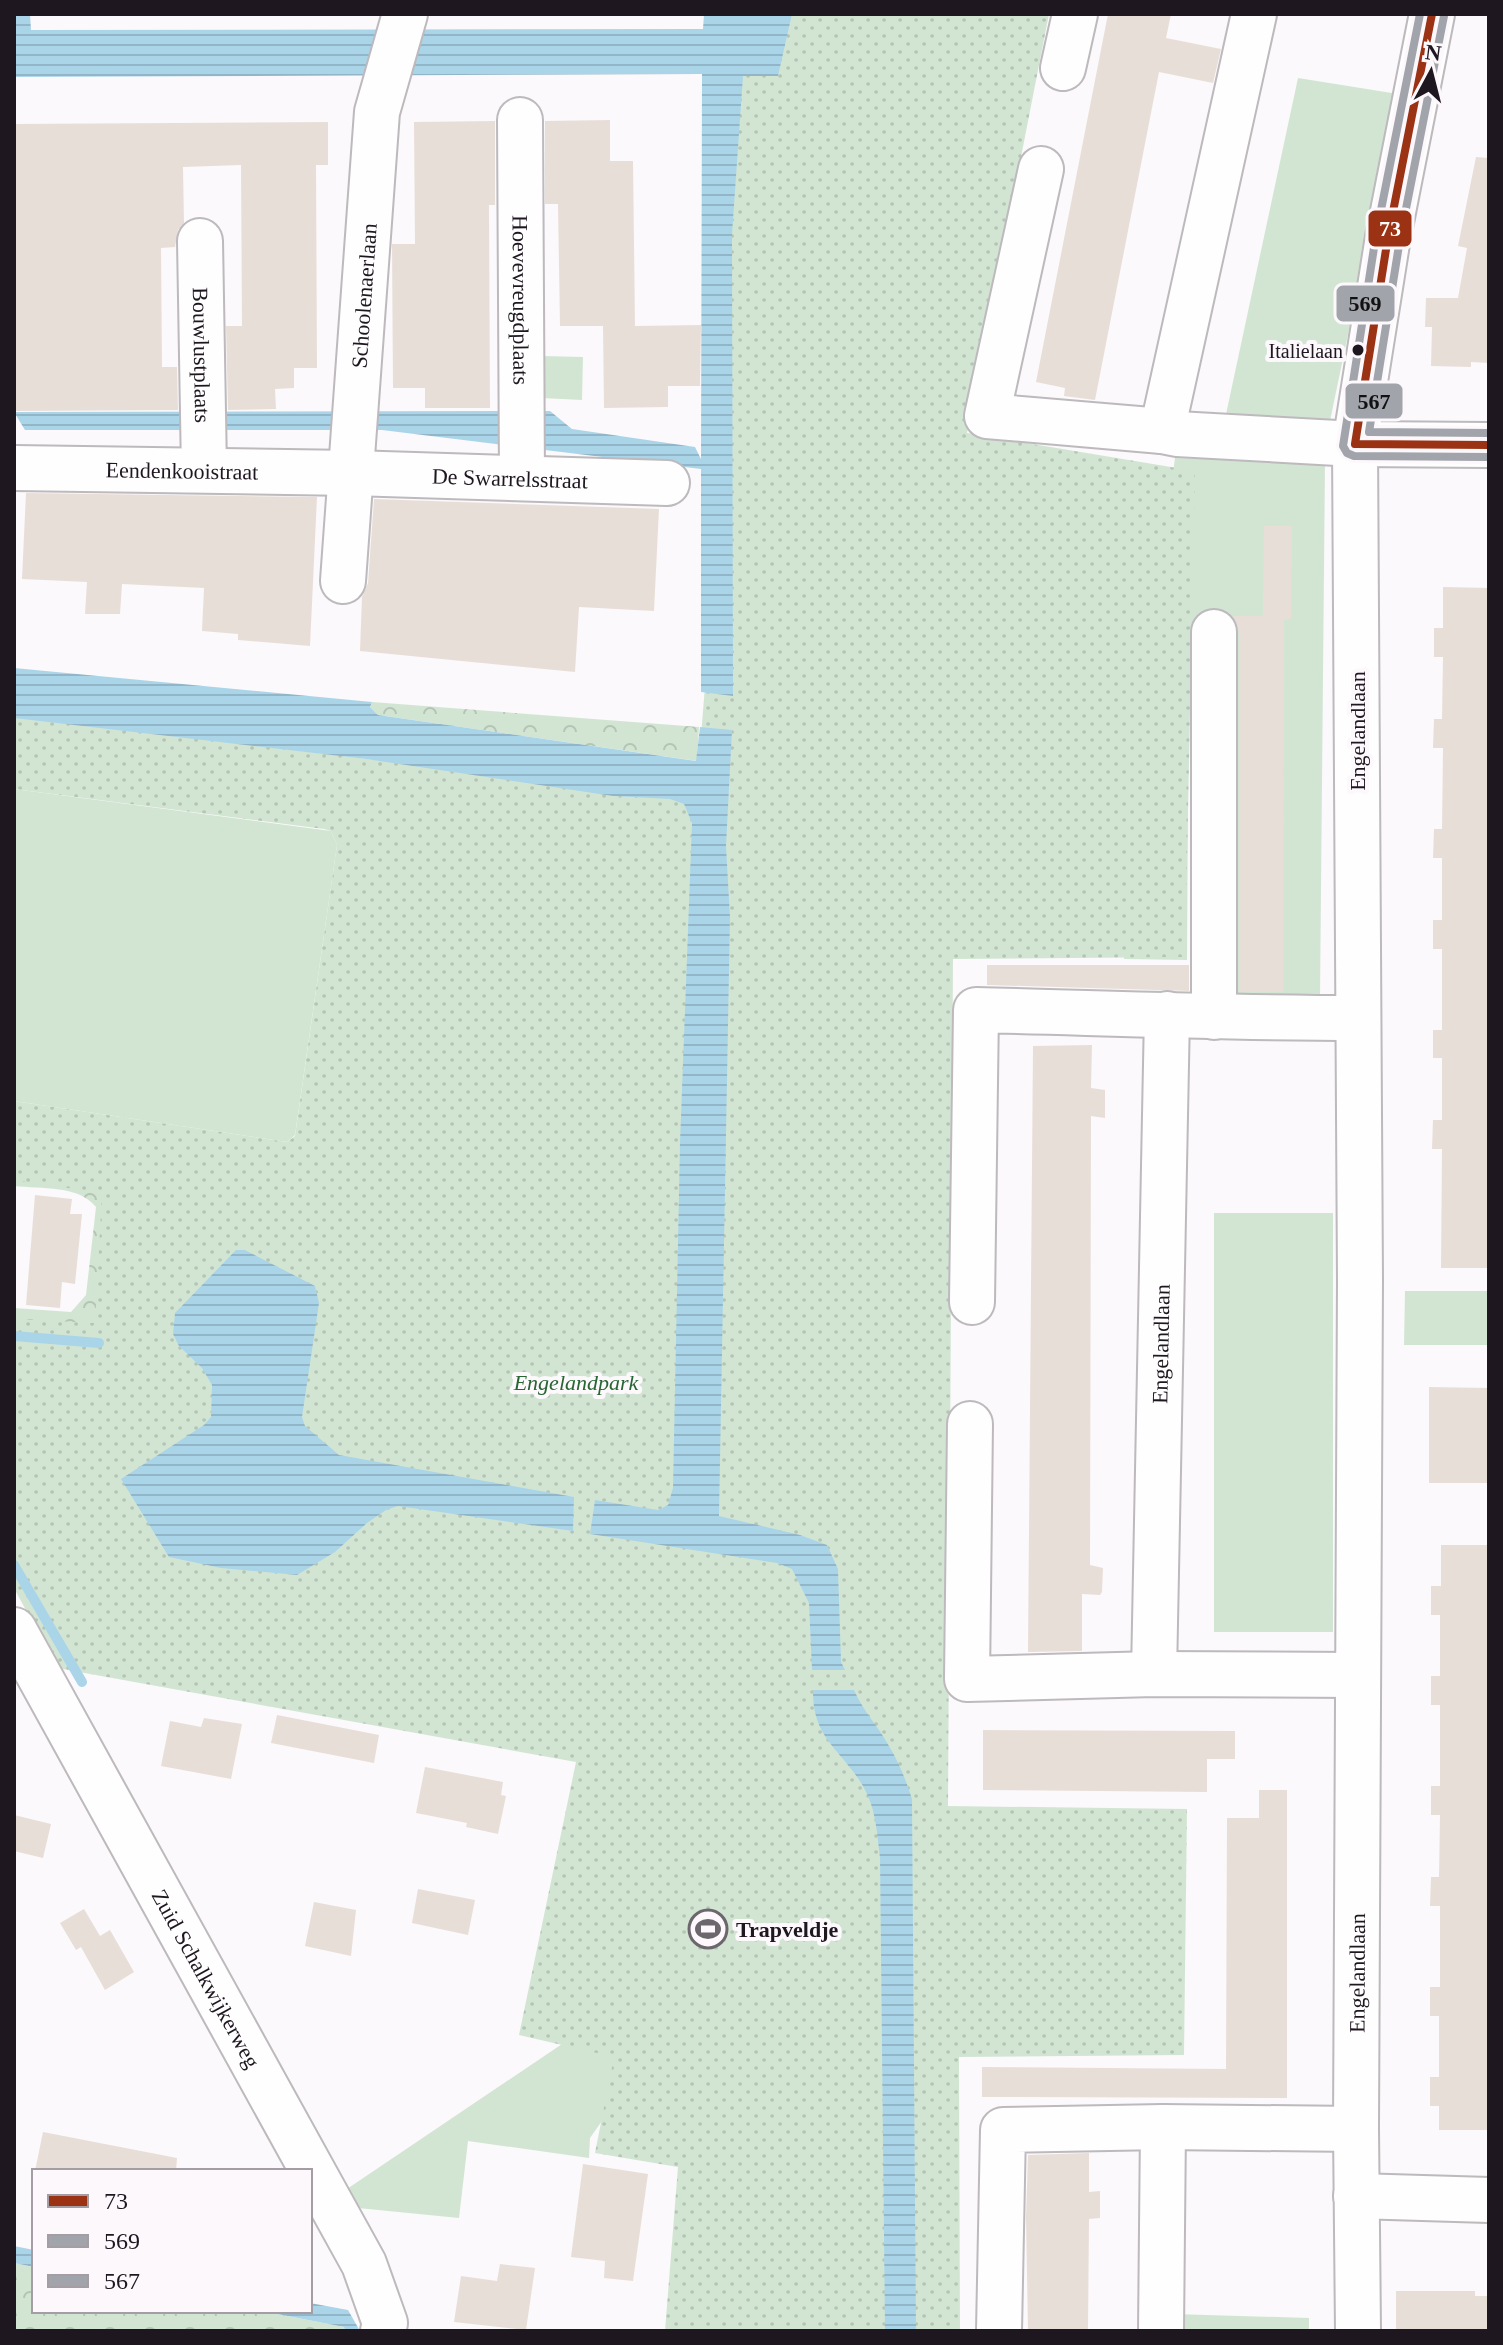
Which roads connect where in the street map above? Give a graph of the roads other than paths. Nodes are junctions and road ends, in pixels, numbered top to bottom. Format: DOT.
graph roads {
  1 [pos="405,14"];
  2 [pos="1075,14"];
  3 [pos="1254,14"];
  4 [pos="1432,14"];
  5 [pos="1063,68"];
  6 [pos="520,120"];
  7 [pos="1041,169"];
  8 [pos="200,241"];
  9 [pos="1162,431"];
  10 [pos="1355,444"];
  11 [pos="1489,445"];
  12 [pos="203,461"];
  13 [pos="352,462"];
  14 [pos="522,467"];
  15 [pos="14,468"];
  16 [pos="667,483"];
  17 [pos="343,581"];
  18 [pos="1214,632"];
  19 [pos="1167,1014"];
  20 [pos="1214,1017"];
  21 [pos="1358,1018"];
  22 [pos="972,1302"];
  23 [pos="970,1424"];
  24 [pos="14,1630"];
  25 [pos="1154,1674"];
  26 [pos="1358,1675"];
  27 [pos="1163,2127"];
  28 [pos="1356,2129"];
  29 [pos="312,2169"];
  30 [pos="312,2170"];
  31 [pos="1356,2196"];
  32 [pos="1489,2200"];
  33 [pos="383,2331"];
  34 [pos="999,2331"];
  35 [pos="1161,2331"];
  36 [pos="1358,2331"];
  1 -- 13 [label="street, Schoolenaerlaan"];
  2 -- 5 [label="street"];
  3 -- 9 [label="street"];
  4 -- 10 [label="street, Engelandlaan"];
  6 -- 14 [label="street, Hoevevreugdplaats"];
  7 -- 9 [label="street"];
  8 -- 12 [label="street, Bouwlustplaats"];
  9 -- 10 [label="street"];
  10 -- 11 [label="street"];
  10 -- 21 [label="street, Engelandlaan"];
  12 -- 13 [label="street, Eendenkooistraat"];
  12 -- 15 [label="street, Eendenkooistraat"];
  13 -- 14 [label="street, De Swarrelsstraat"];
  13 -- 17 [label="street, Schoolenaerlaan"];
  14 -- 16 [label="street, De Swarrelsstraat"];
  18 -- 20 [label="street"];
  19 -- 20 [label="street"];
  19 -- 22 [label="street"];
  19 -- 25 [label="street, Engelandlaan"];
  20 -- 21 [label="street"];
  21 -- 26 [label="street, Engelandlaan"];
  23 -- 25 [label="street"];
  24 -- 29 [label="street, Zuid Schalkwijkerweg"];
  25 -- 26 [label="street"];
  26 -- 28 [label="street, Engelandlaan"];
  27 -- 28 [label="street"];
  27 -- 34 [label="street"];
  27 -- 35 [label="street"];
  28 -- 31 [label="street, Engelandlaan"];
  30 -- 33 [label="street, Zuid Schalkwijkerweg"];
  31 -- 32 [label="street"];
  31 -- 36 [label="street, Engelandlaan"];
}
